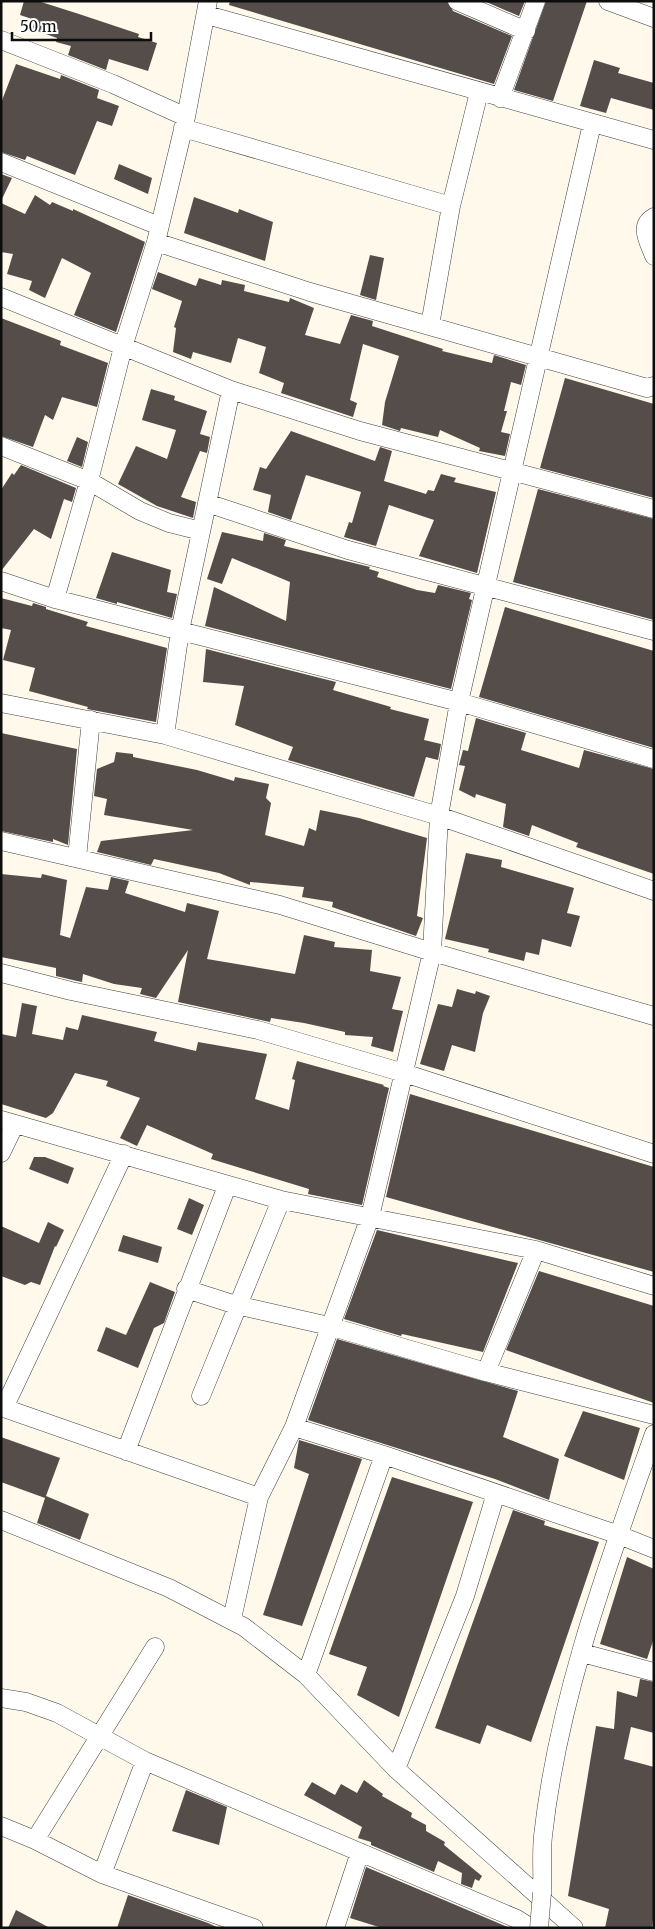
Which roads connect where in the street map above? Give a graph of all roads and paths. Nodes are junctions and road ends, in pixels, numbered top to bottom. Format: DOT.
graph roads {
  1 [pos="457,1"];
  2 [pos="536,1"];
  3 [pos="608,1"];
  4 [pos="208,8"];
  5 [pos="654,18"];
  6 [pos="526,31"];
  7 [pos="1,40"];
  8 [pos="478,92"];
  9 [pos="500,98"];
  10 [pos="184,123"];
  11 [pos="592,124"];
  12 [pos="654,140"];
  13 [pos="1,162"];
  14 [pos="451,206"];
  15 [pos="654,216"];
  16 [pos="158,234"];
  17 [pos="654,256"];
  18 [pos="1,297"];
  19 [pos="430,325"];
  20 [pos="123,346"];
  21 [pos="541,357"];
  22 [pos="654,386"];
  23 [pos="231,390"];
  24 [pos="1,446"];
  25 [pos="512,470"];
  26 [pos="89,481"];
  27 [pos="207,503"];
  28 [pos="654,509"];
  29 [pos="201,531"];
  30 [pos="1,581"];
  31 [pos="486,586"];
  32 [pos="55,599"];
  33 [pos="180,631"];
  34 [pos="654,631"];
  35 [pos="459,702"];
  36 [pos="1,703"];
  37 [pos="91,720"];
  38 [pos="165,735"];
  39 [pos="654,759"];
  40 [pos="439,816"];
  41 [pos="1,840"];
  42 [pos="77,858"];
  43 [pos="654,890"];
  44 [pos="432,952"];
  45 [pos="1,973"];
  46 [pos="654,1016"];
  47 [pos="404,1073"];
  48 [pos="8,1122"];
  49 [pos="1,1153"];
  50 [pos="124,1154"];
  51 [pos="654,1154"];
  52 [pos="227,1186"];
  53 [pos="281,1200"];
  54 [pos="370,1217"];
  55 [pos="536,1250"];
  56 [pos="654,1286"];
  57 [pos="186,1289"];
  58 [pos="236,1305"];
  59 [pos="329,1326"];
  60 [pos="486,1372"];
  61 [pos="201,1396"];
  62 [pos="3,1408"];
  63 [pos="654,1415"];
  64 [pos="294,1427"];
  65 [pos="654,1434"];
  66 [pos="126,1451"];
  67 [pos="384,1454"];
  68 [pos="496,1493"];
  69 [pos="259,1496"];
  70 [pos="1,1520"];
  71 [pos="619,1535"];
  72 [pos="654,1549"];
  73 [pos="232,1619"];
  74 [pos="155,1647"];
  75 [pos="582,1653"];
  76 [pos="654,1672"];
  77 [pos="306,1675"];
  78 [pos="1,1698"];
  79 [pos="99,1736"];
  80 [pos="145,1761"];
  81 [pos="396,1769"];
  82 [pos="1,1826"];
  83 [pos="35,1840"];
  84 [pos="360,1852"];
  85 [pos="102,1874"];
  86 [pos="254,1928"];
  87 [pos="336,1928"];
  88 [pos="531,1928"];
  89 [pos="539,1928"];
  90 [pos="574,1928"];
  1 -- 6 [label="street"];
  2 -- 6 [label="street"];
  3 -- 5 [label="street"];
  4 -- 8 [label="street"];
  4 -- 10 [label="street"];
  6 -- 9 [label="street"];
  7 -- 10 [label="street"];
  8 -- 9 [label="street"];
  8 -- 14 [label="street"];
  9 -- 11 [label="street"];
  10 -- 14 [label="street"];
  10 -- 16 [label="street"];
  11 -- 12 [label="street"];
  11 -- 21 [label="street"];
  13 -- 16 [label="street"];
  14 -- 19 [label="street"];
  15 -- 17 [label="street"];
  16 -- 19 [label="street"];
  16 -- 20 [label="street"];
  18 -- 20 [label="street"];
  19 -- 21 [label="street"];
  20 -- 23 [label="street"];
  20 -- 26 [label="street"];
  21 -- 22 [label="street"];
  21 -- 25 [label="street"];
  23 -- 25 [label="street"];
  23 -- 27 [label="street"];
  24 -- 26 [label="street"];
  25 -- 28 [label="street"];
  25 -- 31 [label="street"];
  26 -- 29 [label="street"];
  26 -- 32 [label="street"];
  27 -- 29 [label="street"];
  27 -- 31 [label="street"];
  29 -- 33 [label="street"];
  30 -- 32 [label="street"];
  31 -- 34 [label="street"];
  31 -- 35 [label="street"];
  32 -- 33 [label="street"];
  33 -- 35 [label="street"];
  33 -- 38 [label="street"];
  35 -- 39 [label="street"];
  35 -- 40 [label="street"];
  36 -- 37 [label="street"];
  37 -- 38 [label="street"];
  37 -- 42 [label="street"];
  38 -- 40 [label="street"];
  40 -- 43 [label="street"];
  40 -- 44 [label="street"];
  41 -- 42 [label="street"];
  42 -- 44 [label="street"];
  44 -- 46 [label="street"];
  44 -- 47 [label="street"];
  45 -- 47 [label="street"];
  47 -- 51 [label="street"];
  47 -- 54 [label="street"];
  48 -- 49 [label="street"];
  48 -- 50 [label="street"];
  50 -- 52 [label="street"];
  50 -- 62 [label="street"];
  52 -- 53 [label="street"];
  52 -- 57 [label="street"];
  53 -- 54 [label="street"];
  53 -- 58 [label="street"];
  54 -- 55 [label="street"];
  54 -- 59 [label="street"];
  55 -- 56 [label="street"];
  55 -- 60 [label="street"];
  57 -- 58 [label="street"];
  57 -- 66 [label="street"];
  58 -- 59 [label="street"];
  58 -- 61 [label="street"];
  59 -- 60 [label="street"];
  59 -- 64 [label="street"];
  60 -- 63 [label="street"];
  62 -- 66 [label="street"];
  64 -- 67 [label="street"];
  64 -- 69 [label="street"];
  65 -- 71 [label="street"];
  66 -- 69 [label="street"];
  67 -- 68 [label="street"];
  67 -- 77 [label="street"];
  68 -- 71 [label="street"];
  68 -- 81 [label="street"];
  69 -- 73 [label="street"];
  70 -- 73 [label="street"];
  71 -- 72 [label="street"];
  71 -- 75 [label="street"];
  73 -- 77 [label="street"];
  74 -- 79 [label="street"];
  75 -- 76 [label="street"];
  75 -- 89 [label="street, bridge"];
  77 -- 81 [label="street"];
  78 -- 79 [label="street"];
  79 -- 80 [label="street"];
  79 -- 83 [label="street"];
  80 -- 84 [label="street"];
  80 -- 85 [label="street"];
  81 -- 90 [label="street"];
  82 -- 83 [label="street"];
  83 -- 85 [label="street"];
  84 -- 87 [label="street"];
  84 -- 88 [label="street"];
  85 -- 86 [label="street"];
}
